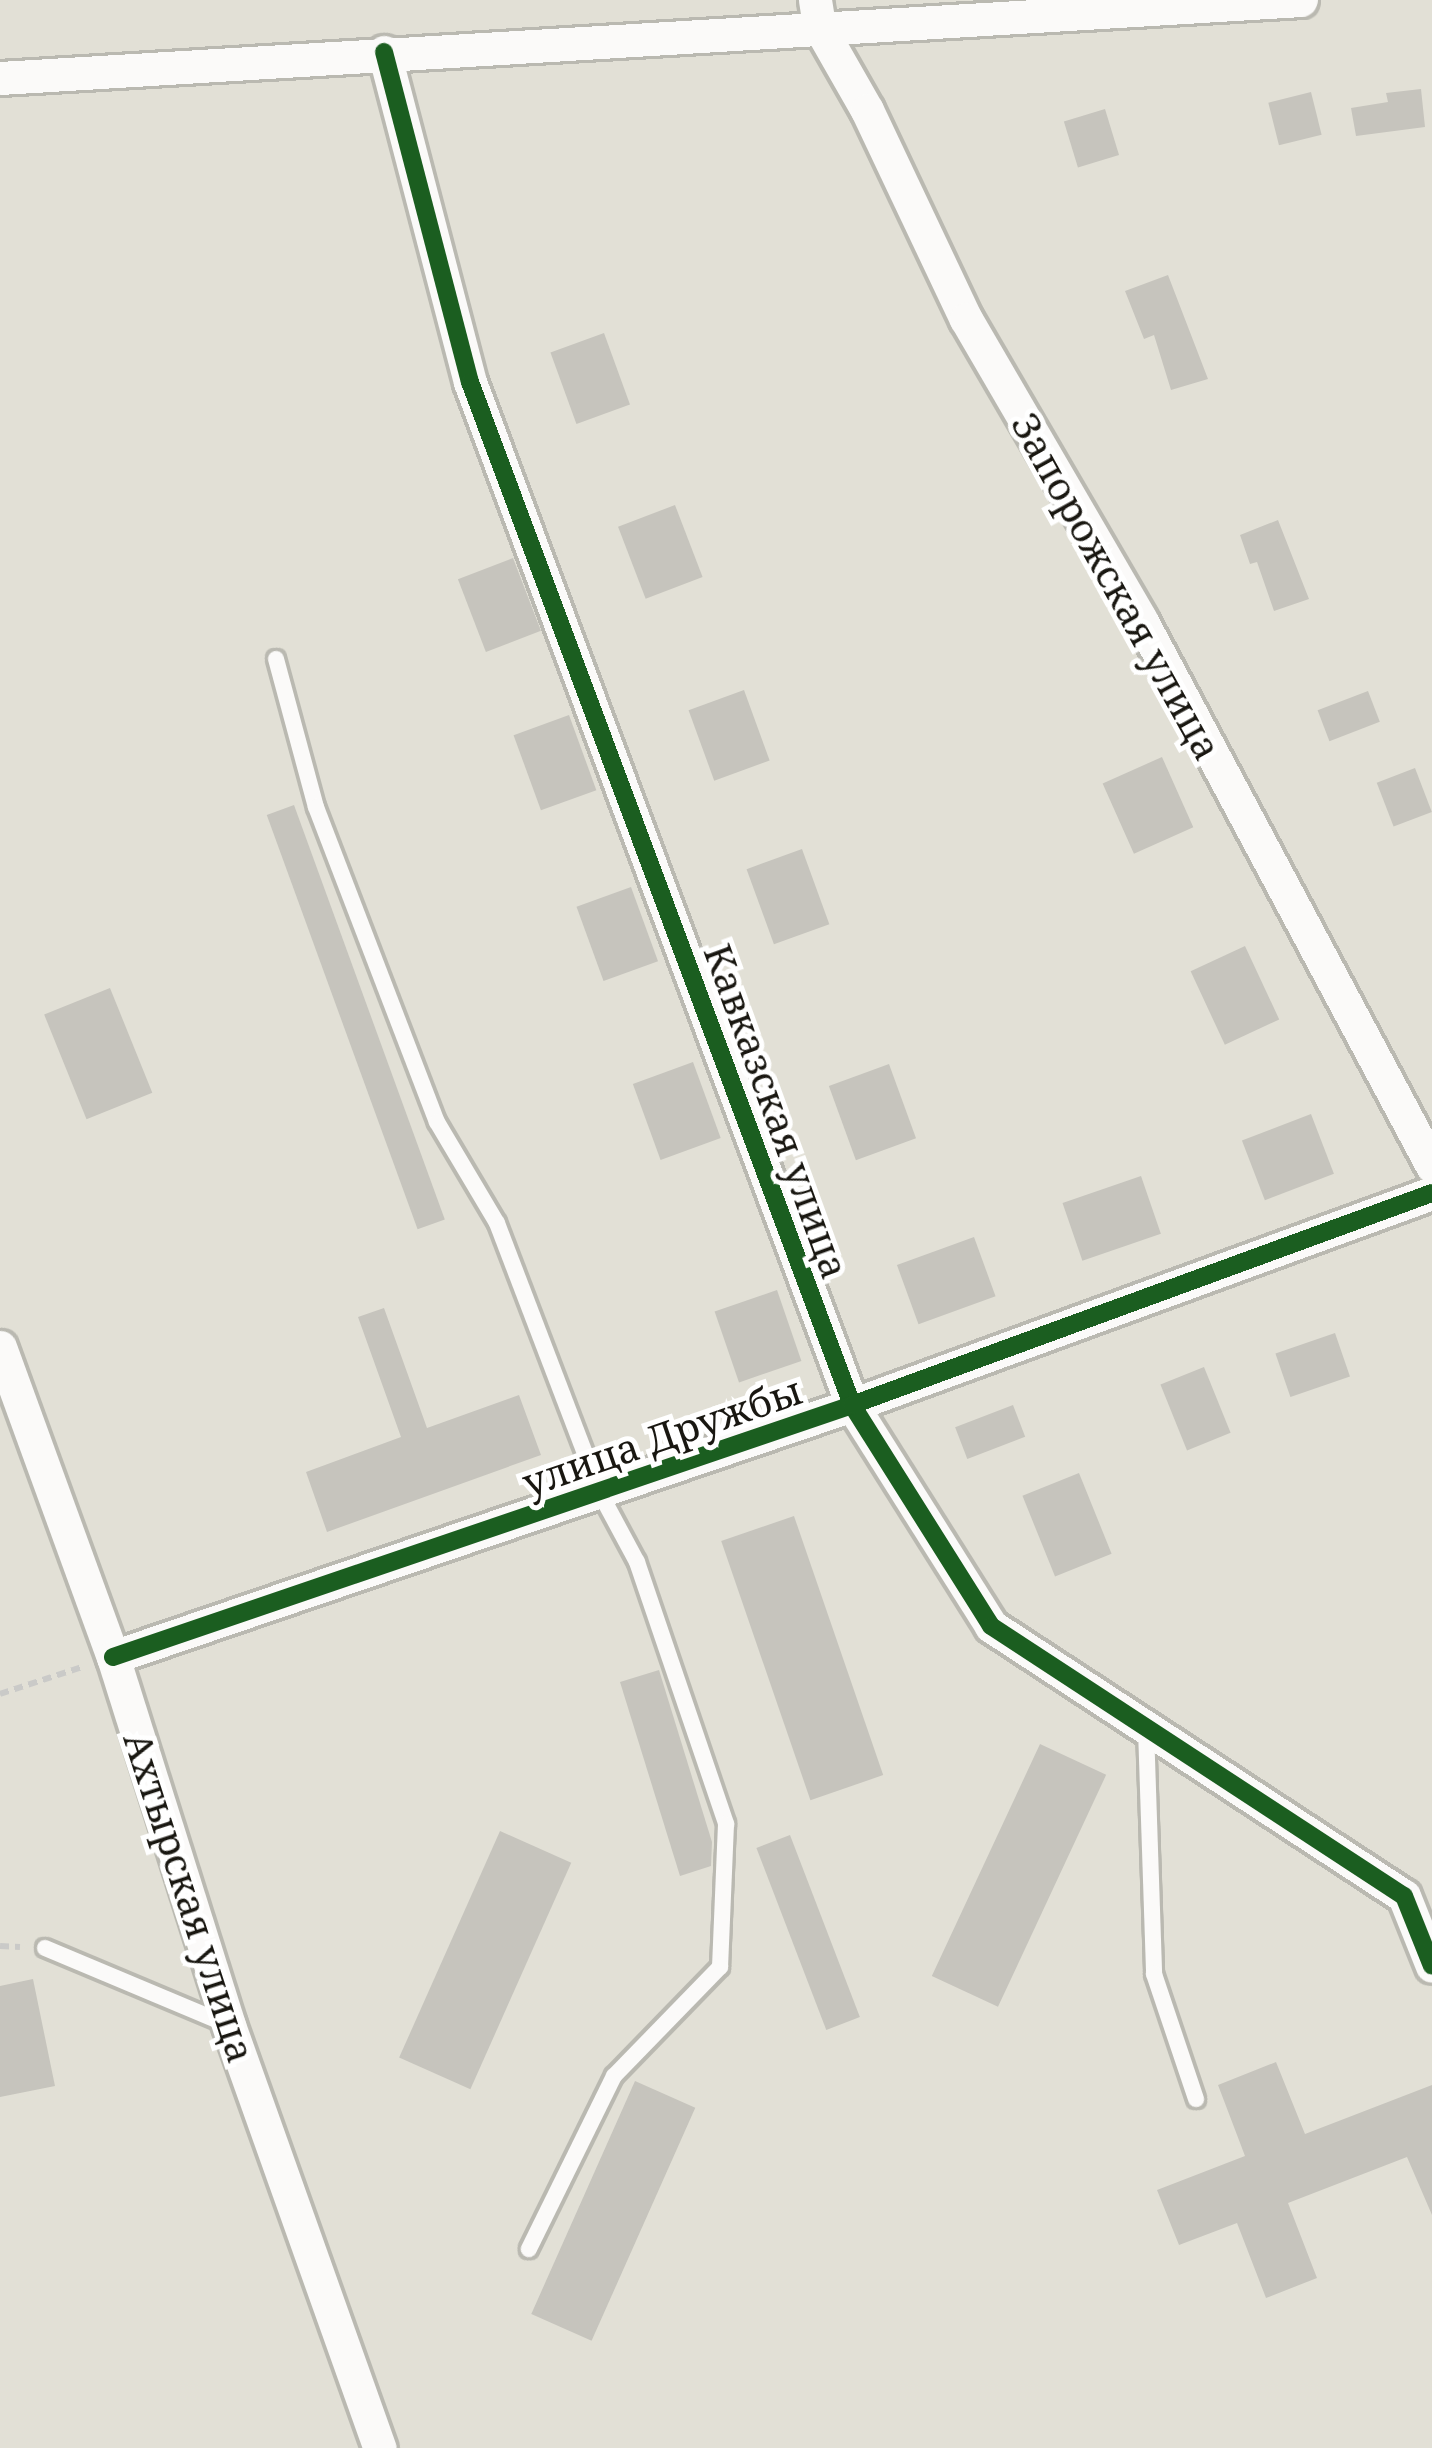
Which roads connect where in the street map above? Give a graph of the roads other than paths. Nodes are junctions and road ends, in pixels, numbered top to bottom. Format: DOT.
graph roads {
  1 [pos="1301,0"];
  2 [pos="817,13"];
  3 [pos="384,52"];
  4 [pos="0,77"];
  5 [pos="276,658"];
  6 [pos="1432,1166"];
  7 [pos="1432,1193"];
  8 [pos="0,1347"];
  9 [pos="852,1405"];
  10 [pos="600,1493"];
  11 [pos="113,1657"];
  12 [pos="1145,1726"];
  13 [pos="45,1948"];
  14 [pos="1432,1966"];
  15 [pos="229,2025"];
  16 [pos="1196,2099"];
  17 [pos="529,2249"];
  18 [pos="380,2448"];
  1 -- 2 [label="street"];
  2 -- 3 [label="street"];
  2 -- 6 [label="street, Запорожская улица"];
  3 -- 4 [label="street"];
  3 -- 9 [label="street, Кавказская улица"];
  5 -- 10 [label="lane"];
  7 -- 9 [label="street, улица Дружбы"];
  8 -- 11 [label="street, Ахтырская улица"];
  9 -- 10 [label="street, улица Дружбы"];
  9 -- 12 [label="street, Кавказская улица"];
  10 -- 11 [label="street, улица Дружбы"];
  10 -- 17 [label="lane"];
  11 -- 15 [label="street, Ахтырская улица"];
  12 -- 14 [label="street, Кавказская улица"];
  12 -- 16 [label="lane"];
  13 -- 15 [label="lane"];
  15 -- 18 [label="street, Ахтырская улица"];
}
